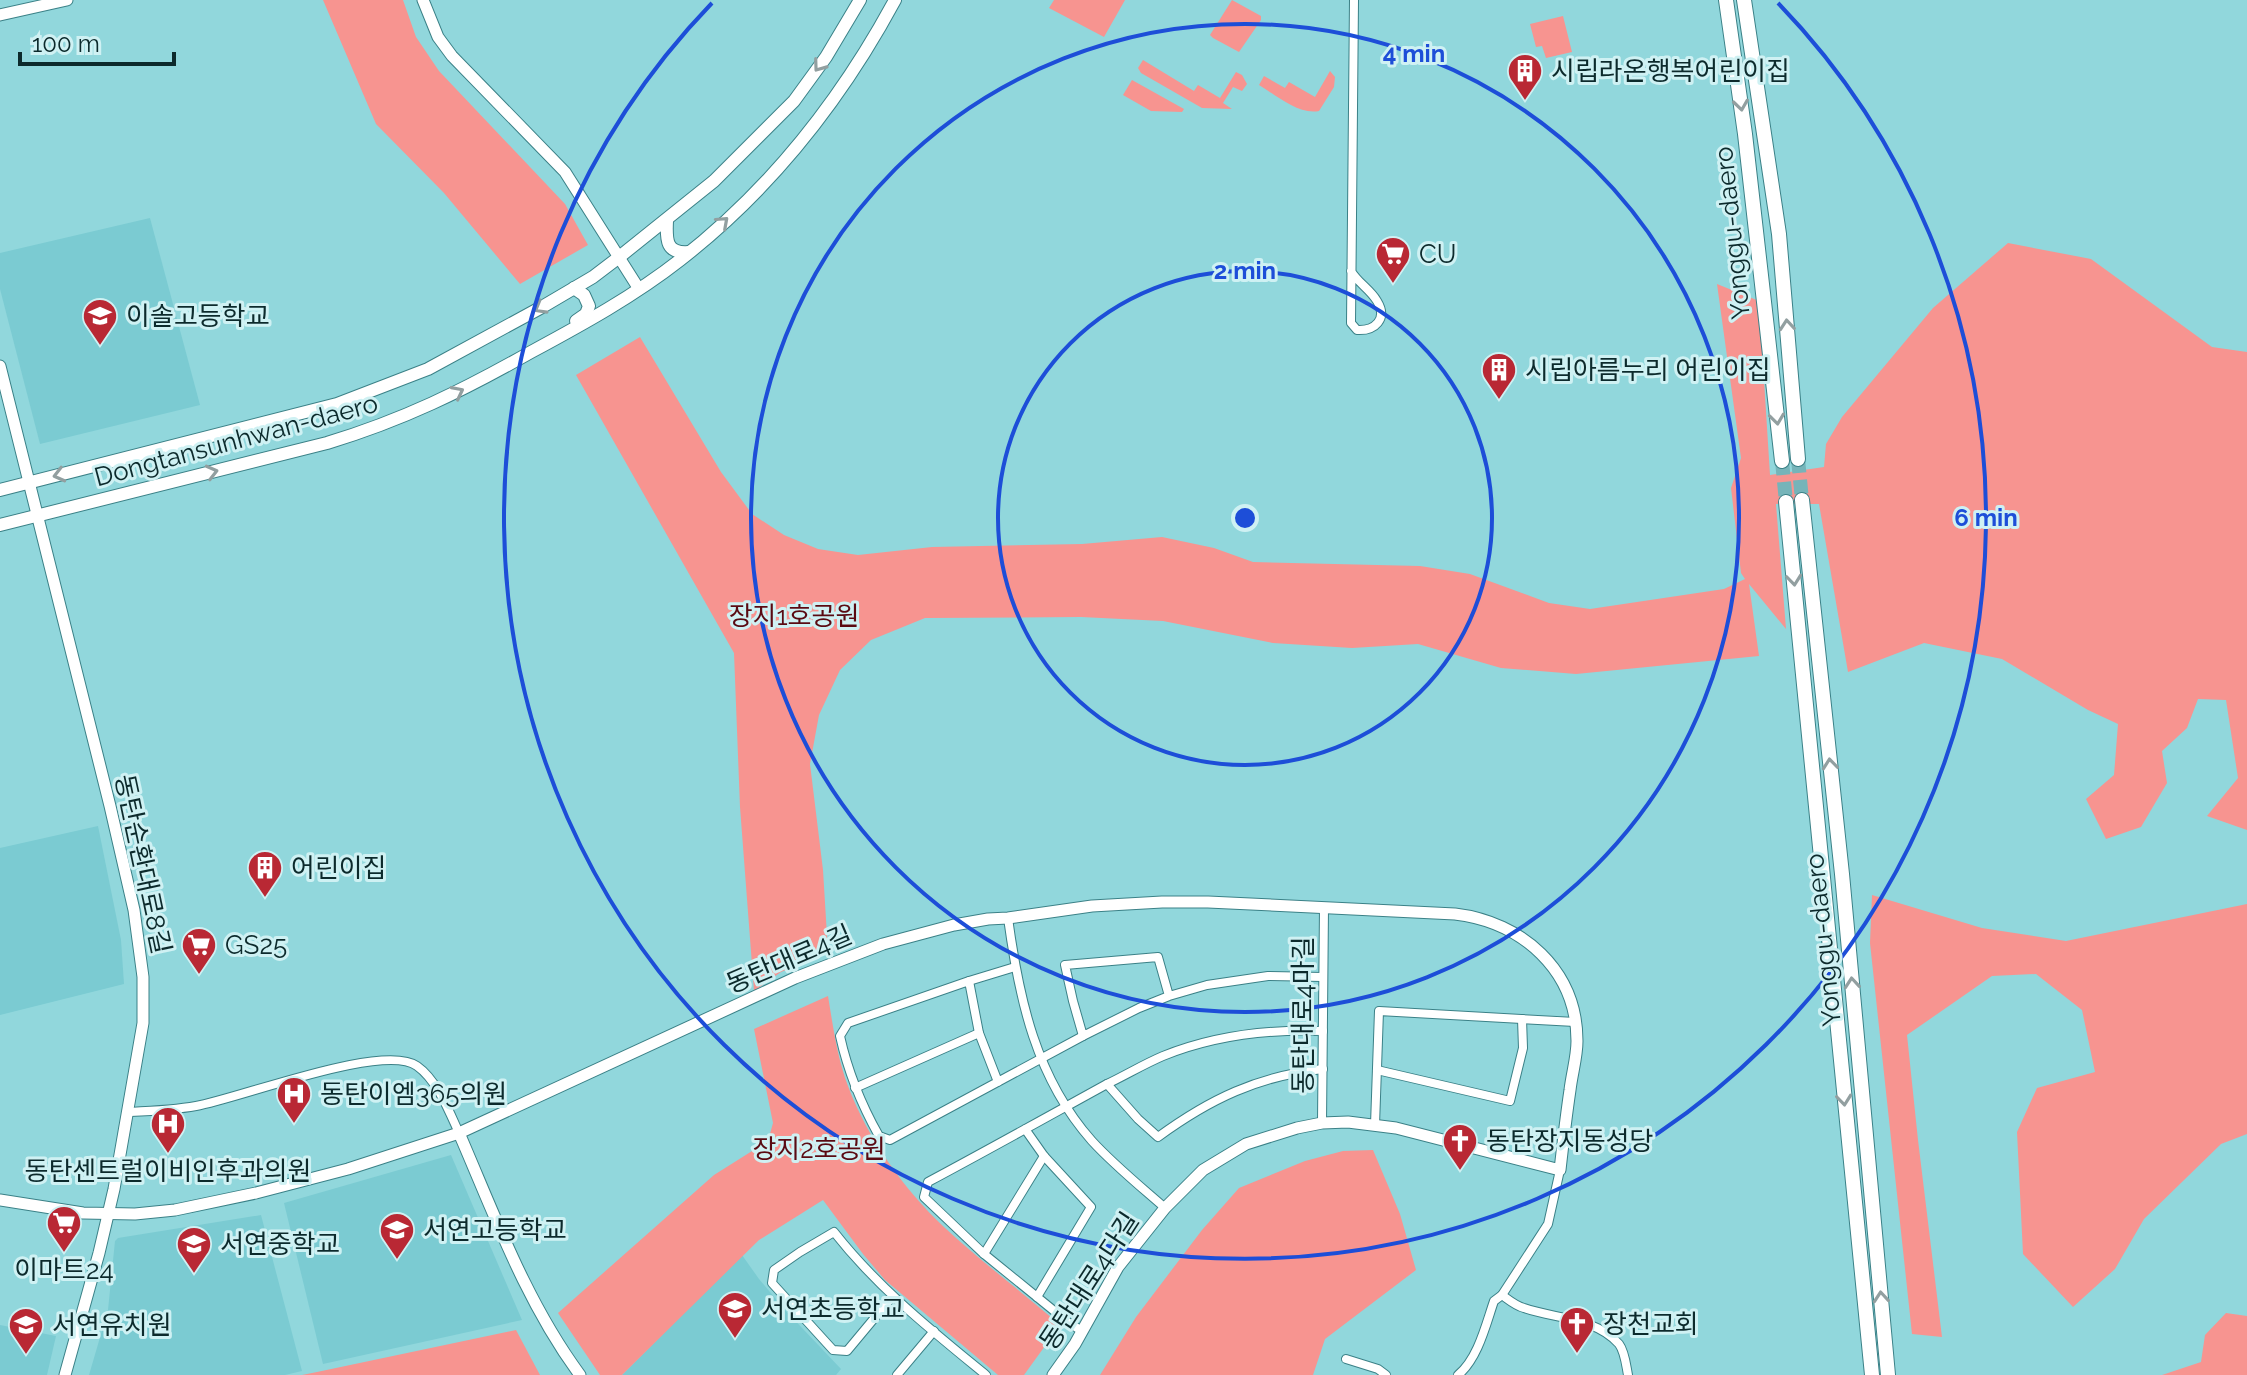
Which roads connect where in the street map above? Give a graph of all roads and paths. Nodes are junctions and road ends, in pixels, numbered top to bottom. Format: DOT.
graph roads {
  1 [pos="67,0"];
  2 [pos="423,0"];
  3 [pos="860,0"];
  4 [pos="895,0"];
  5 [pos="1354,0"];
  6 [pos="1726,0"];
  7 [pos="1744,0"];
  8 [pos="0,15"];
  9 [pos="667,221"];
  10 [pos="690,252"];
  11 [pos="618,258"];
  12 [pos="1351,271"];
  13 [pos="574,288"];
  14 [pos="639,289"];
  15 [pos="549,343"];
  16 [pos="0,366"];
  17 [pos="1798,459"];
  18 [pos="1782,461"];
  19 [pos="30,482"];
  20 [pos="0,490"];
  21 [pos="36,510"];
  22 [pos="0,525"];
  23 [pos="1324,907"];
  24 [pos="1008,918"];
  25 [pos="1015,967"];
  26 [pos="1323,977"];
  27 [pos="969,981"];
  28 [pos="1169,996"];
  29 [pos="1522,1019"];
  30 [pos="1575,1022"];
  31 [pos="1323,1031"];
  32 [pos="979,1033"];
  33 [pos="1083,1036"];
  34 [pos="1040,1058"];
  35 [pos="1323,1069"];
  36 [pos="1377,1070"];
  37 [pos="998,1082"];
  38 [pos="1107,1084"];
  39 [pos="855,1088"];
  40 [pos="1066,1107"];
  41 [pos="129,1112"];
  42 [pos="1322,1123"];
  43 [pos="1375,1125"];
  44 [pos="1025,1129"];
  45 [pos="459,1133"];
  46 [pos="1044,1156"];
  47 [pos="1560,1170"];
  48 [pos="0,1200"];
  49 [pos="1165,1208"];
  50 [pos="108,1214"];
  51 [pos="984,1254"];
  52 [pos="1502,1295"];
  53 [pos="892,1297"];
  54 [pos="1037,1297"];
  55 [pos="934,1331"];
  56 [pos="1082,1331"];
  57 [pos="1346,1359"];
  58 [pos="984,1374"];
  59 [pos="1460,1374"];
  60 [pos="65,1375"];
  61 [pos="580,1375"];
  62 [pos="897,1375"];
  63 [pos="1053,1375"];
  64 [pos="1386,1375"];
  65 [pos="1628,1375"];
  66 [pos="1872,1375"];
  67 [pos="1888,1375"];
  1 -- 8 [label="street"];
  2 -- 11 [label="street"];
  3 -- 9 [label="main road, Dongtansunhwan-daero, one-way"];
  10 -- 4 [label="main road, Dongtansunhwan-daero, one-way"];
  5 -- 12 [label="street"];
  6 -- 18 [label="highway, Yonggu-daero, one-way"];
  17 -- 7 [label="highway, Yonggu-daero, one-way"];
  9 -- 10 [label="main road"];
  9 -- 11 [label="main road, Dongtansunhwan-daero"];
  10 -- 14 [label="main road, Dongtansunhwan-daero"];
  11 -- 13 [label="main road, Dongtansunhwan-daero"];
  11 -- 14 [label="street"];
  12 -- 12 [label="street"];
  13 -- 15 [label="main road"];
  13 -- 19 [label="main road, Dongtansunhwan-daero, one-way"];
  14 -- 15 [label="main road, Dongtansunhwan-daero"];
  21 -- 15 [label="main road, Dongtansunhwan-daero, one-way"];
  16 -- 19 [label="street, 동탄순환대로8길"];
  19 -- 20 [label="main road, Dongtansunhwan-daero"];
  19 -- 21 [label="street, 동탄순환대로8길"];
  21 -- 22 [label="main road, Dongtansunhwan-daero"];
  21 -- 41 [label="street, 동탄순환대로8길"];
  23 -- 24 [label="street, 동탄대로4길"];
  23 -- 26 [label="street, 동탄대로4마길"];
  23 -- 30 [label="street, 동탄대로4길"];
  24 -- 25 [label="street"];
  24 -- 45 [label="street, 동탄대로4길"];
  25 -- 27 [label="street"];
  25 -- 34 [label="street"];
  26 -- 28 [label="street"];
  26 -- 31 [label="street, 동탄대로4마길"];
  27 -- 32 [label="street"];
  27 -- 39 [label="street"];
  28 -- 33 [label="street"];
  28 -- 33 [label="street"];
  29 -- 30 [label="street"];
  29 -- 36 [label="street"];
  29 -- 36 [label="street"];
  30 -- 47 [label="street, 동탄대로4길"];
  31 -- 35 [label="street, 동탄대로4마길"];
  31 -- 38 [label="street"];
  32 -- 37 [label="street"];
  32 -- 39 [label="street"];
  33 -- 34 [label="street"];
  34 -- 37 [label="street"];
  34 -- 40 [label="street"];
  35 -- 38 [label="street"];
  35 -- 42 [label="street, 동탄대로4마길"];
  36 -- 43 [label="street"];
  37 -- 39 [label="street"];
  38 -- 40 [label="street"];
  40 -- 44 [label="street"];
  40 -- 49 [label="street"];
  41 -- 45 [label="street"];
  41 -- 50 [label="street, 동탄순환대로8길"];
  42 -- 43 [label="street, 동탄대로4다길"];
  42 -- 49 [label="street, 동탄대로4다길"];
  43 -- 47 [label="street, 동탄대로4다길"];
  44 -- 46 [label="street"];
  44 -- 51 [label="street"];
  45 -- 50 [label="street, 동탄대로4길"];
  45 -- 61 [label="street"];
  46 -- 51 [label="street"];
  46 -- 54 [label="street"];
  47 -- 52 [label="street"];
  48 -- 50 [label="street, 동탄대로4길"];
  49 -- 56 [label="street, 동탄대로4다길"];
  50 -- 60 [label="street, 동탄순환대로8길"];
  51 -- 54 [label="street"];
  52 -- 59 [label="street"];
  52 -- 65 [label="street"];
  53 -- 53 [label="street"];
  53 -- 55 [label="street"];
  54 -- 56 [label="street"];
  55 -- 58 [label="street"];
  55 -- 62 [label="street"];
  56 -- 63 [label="street, 동탄대로4다길"];
  57 -- 64 [label="street"];
  67 -- 66 [label="highway, Yonggu-daero, one-way"];
}
